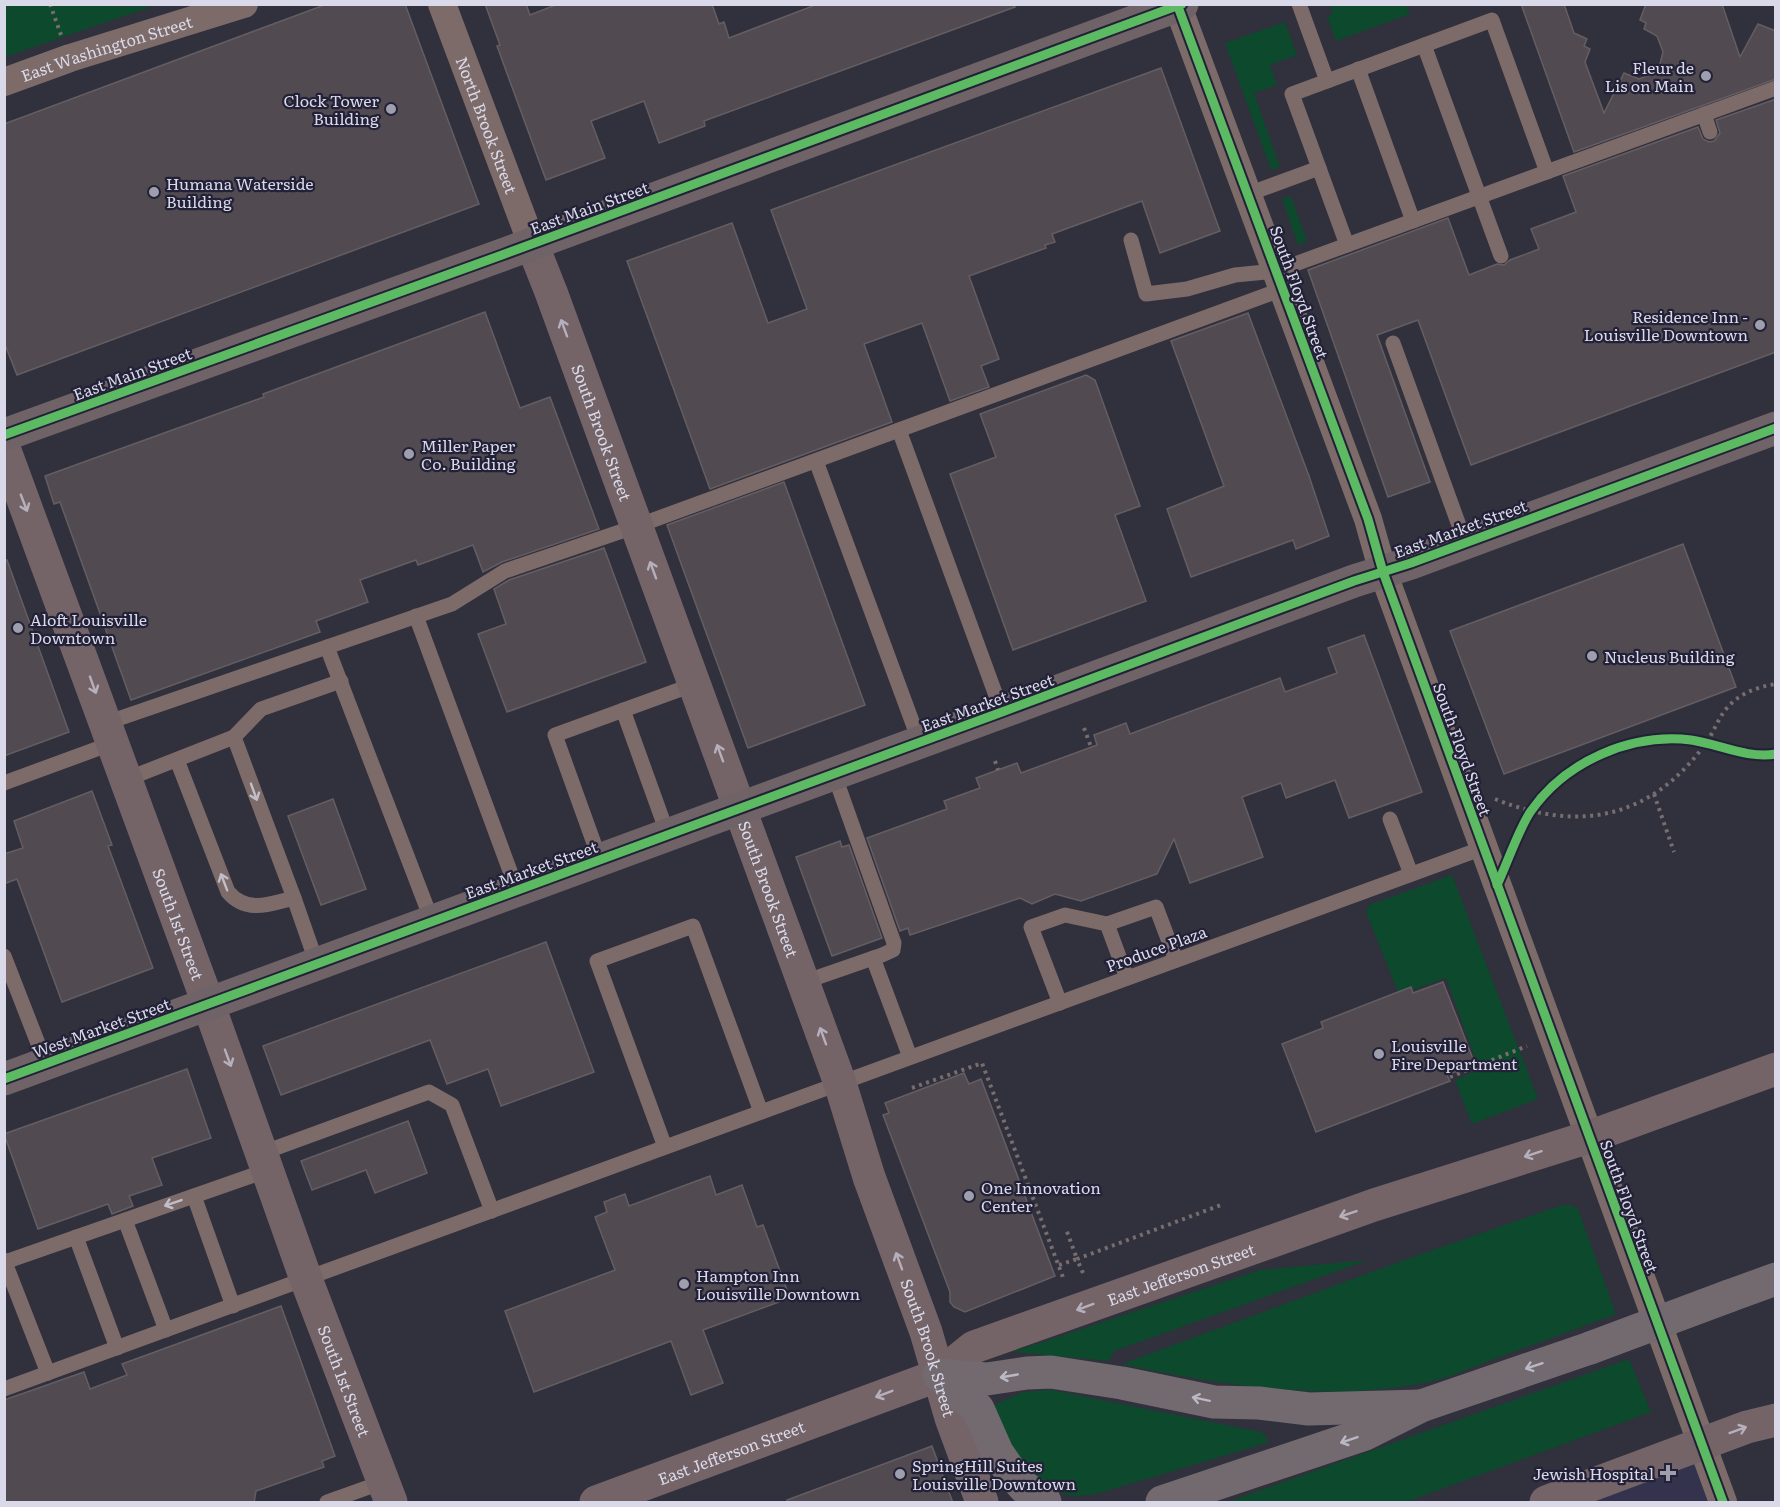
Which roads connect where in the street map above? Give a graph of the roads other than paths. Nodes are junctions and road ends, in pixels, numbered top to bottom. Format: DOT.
graph roads {
  1 [pos="244,4"];
  2 [pos="442,4"];
  3 [pos="1299,4"];
  4 [pos="1179,5"];
  5 [pos="1424,45"];
  6 [pos="1358,69"];
  7 [pos="1327,81"];
  8 [pos="4,82"];
  9 [pos="1776,88"];
  10 [pos="1704,114"];
  11 [pos="1710,132"];
  12 [pos="1319,168"];
  13 [pos="1547,172"];
  14 [pos="1248,194"];
  15 [pos="1479,196"];
  16 [pos="1413,221"];
  17 [pos="1131,240"];
  18 [pos="532,244"];
  19 [pos="1347,245"];
  20 [pos="1501,256"];
  21 [pos="1280,280"];
  22 [pos="1393,343"];
  23 [pos="1776,428"];
  24 [pos="899,430"];
  25 [pos="4,435"];
  26 [pos="4,448"];
  27 [pos="816,460"];
  28 [pos="637,526"];
  29 [pos="1465,542"];
  30 [pos="1383,573"];
  31 [pos="416,616"];
  32 [pos="327,647"];
  33 [pos="341,681"];
  34 [pos="695,684"];
  35 [pos="623,710"];
  36 [pos="1002,712"];
  37 [pos="110,733"];
  38 [pos="234,737"];
  39 [pos="920,743"];
  40 [pos="177,760"];
  41 [pos="834,774"];
  42 [pos="127,779"];
  43 [pos="4,783"];
  44 [pos="740,808"];
  45 [pos="1390,819"];
  46 [pos="668,835"];
  47 [pos="1483,848"];
  48 [pos="600,860"];
  49 [pos="1411,874"];
  50 [pos="517,890"];
  51 [pos="294,898"];
  52 [pos="432,921"];
  53 [pos="1107,924"];
  54 [pos="4,956"];
  55 [pos="873,958"];
  56 [pos="1176,960"];
  57 [pos="317,964"];
  58 [pos="1127,978"];
  59 [pos="804,982"];
  60 [pos="208,1003"];
  61 [pos="1060,1003"];
  62 [pos="910,1057"];
  63 [pos="46,1064"];
  64 [pos="1776,1069"];
  65 [pos="4,1079"];
  66 [pos="840,1083"];
  67 [pos="761,1112"];
  68 [pos="1589,1137"];
  69 [pos="665,1147"];
  70 [pos="265,1161"];
  71 [pos="194,1196"];
  72 [pos="492,1211"];
  73 [pos="125,1220"];
  74 [pos="76,1237"];
  75 [pos="5,1261"];
  76 [pos="306,1279"];
  77 [pos="1776,1279"];
  78 [pos="232,1305"];
  79 [pos="166,1330"];
  80 [pos="117,1348"];
  81 [pos="48,1373"];
  82 [pos="939,1375"];
  83 [pos="4,1389"];
  84 [pos="1421,1407"];
  85 [pos="1776,1420"];
  86 [pos="1702,1443"];
  87 [pos="387,1492"];
  88 [pos="327,1503"];
  89 [pos="596,1503"];
  90 [pos="982,1503"];
  91 [pos="1045,1503"];
  92 [pos="1162,1503"];
  93 [pos="1546,1503"];
  94 [pos="1723,1503"];
  1 -- 8 [label="street, East Washington Street"];
  2 -- 18 [label="street, North Brook Street"];
  3 -- 7 [label="lane"];
  4 -- 14 [label="street, South Floyd Street"];
  4 -- 18 [label="main road, East Main Street"];
  5 -- 6 [label="lane"];
  5 -- 13 [label="lane"];
  5 -- 15 [label="lane"];
  6 -- 7 [label="lane"];
  6 -- 16 [label="lane"];
  7 -- 12 [label="lane"];
  9 -- 10 [label="lane"];
  10 -- 11 [label="lane"];
  10 -- 13 [label="lane"];
  12 -- 14 [label="lane"];
  12 -- 19 [label="lane"];
  13 -- 15 [label="lane"];
  14 -- 21 [label="street, South Floyd Street"];
  15 -- 16 [label="lane"];
  15 -- 20 [label="lane"];
  16 -- 19 [label="lane"];
  17 -- 21 [label="lane"];
  18 -- 25 [label="main road, East Main Street"];
  28 -- 18 [label="street, South Brook Street, one-way"];
  19 -- 21 [label="lane"];
  21 -- 24 [label="lane"];
  21 -- 30 [label="street, South Floyd Street"];
  22 -- 29 [label="lane"];
  23 -- 29 [label="main road, East Market Street"];
  24 -- 27 [label="lane"];
  24 -- 36 [label="lane"];
  26 -- 37 [label="street, South 1st Street, one-way"];
  27 -- 28 [label="lane"];
  27 -- 39 [label="lane"];
  28 -- 31 [label="lane"];
  34 -- 28 [label="street, South Brook Street, one-way"];
  29 -- 30 [label="main road, East Market Street"];
  30 -- 36 [label="main road, East Market Street"];
  30 -- 47 [label="street, South Floyd Street"];
  31 -- 32 [label="lane"];
  31 -- 50 [label="lane"];
  32 -- 33 [label="lane"];
  32 -- 37 [label="lane"];
  33 -- 38 [label="lane"];
  33 -- 52 [label="lane"];
  34 -- 35 [label="lane"];
  44 -- 34 [label="street, South Brook Street, one-way"];
  35 -- 46 [label="lane"];
  35 -- 48 [label="lane"];
  36 -- 39 [label="main road, East Market Street"];
  37 -- 42 [label="street, South 1st Street"];
  37 -- 43 [label="lane"];
  38 -- 40 [label="lane"];
  38 -- 51 [label="lane, one-way"];
  39 -- 41 [label="main road, East Market Street"];
  40 -- 42 [label="lane"];
  51 -- 40 [label="lane, one-way"];
  41 -- 44 [label="main road, East Market Street"];
  41 -- 55 [label="lane"];
  42 -- 60 [label="street, South 1st Street"];
  44 -- 46 [label="main road, East Market Street"];
  44 -- 59 [label="street, South Brook Street"];
  45 -- 49 [label="lane"];
  46 -- 48 [label="main road, East Market Street"];
  47 -- 49 [label="lane, Produce Plaza"];
  47 -- 68 [label="street, South Floyd Street"];
  48 -- 50 [label="main road, East Market Street"];
  49 -- 56 [label="lane, Produce Plaza"];
  50 -- 52 [label="main road, East Market Street"];
  51 -- 57 [label="lane"];
  52 -- 57 [label="main road, East Market Street"];
  53 -- 56 [label="lane"];
  53 -- 58 [label="lane"];
  53 -- 61 [label="lane"];
  54 -- 63 [label="lane"];
  55 -- 59 [label="lane"];
  55 -- 62 [label="lane"];
  56 -- 58 [label="lane, Produce Plaza"];
  57 -- 60 [label="main road, East Market Street"];
  58 -- 61 [label="lane, Produce Plaza"];
  66 -- 59 [label="street, South Brook Street, one-way"];
  60 -- 63 [label="main road, West Market Street"];
  60 -- 70 [label="street, South 1st Street, one-way"];
  61 -- 62 [label="lane, Produce Plaza"];
  62 -- 66 [label="lane, Produce Plaza"];
  63 -- 65 [label="main road, West Market Street"];
  64 -- 68 [label="street, East Jefferson Street"];
  66 -- 67 [label="lane, Produce Plaza"];
  82 -- 66 [label="street, South Brook Street, one-way"];
  67 -- 69 [label="lane, Produce Plaza"];
  67 -- 69 [label="lane"];
  68 -- 82 [label="street, East Jefferson Street, one-way"];
  68 -- 86 [label="street, South Floyd Street"];
  69 -- 72 [label="lane, Produce Plaza"];
  70 -- 71 [label="lane"];
  70 -- 72 [label="lane"];
  70 -- 76 [label="street, South 1st Street"];
  71 -- 73 [label="lane, one-way"];
  71 -- 78 [label="lane"];
  72 -- 76 [label="lane, Produce Plaza"];
  73 -- 74 [label="lane"];
  73 -- 79 [label="lane"];
  74 -- 75 [label="lane"];
  74 -- 80 [label="lane"];
  75 -- 81 [label="lane"];
  76 -- 78 [label="lane, Produce Plaza"];
  76 -- 87 [label="street, South 1st Street"];
  77 -- 84 [label="highway, one-way, bridge"];
  78 -- 79 [label="lane, Produce Plaza"];
  79 -- 80 [label="lane, Produce Plaza"];
  80 -- 81 [label="lane, Produce Plaza"];
  81 -- 83 [label="lane, Produce Plaza"];
  84 -- 82 [label="highway, one-way"];
  82 -- 89 [label="street, East Jefferson Street, one-way"];
  82 -- 90 [label="street, South Brook Street"];
  82 -- 91 [label="highway"];
  84 -- 92 [label="highway, one-way"];
  86 -- 85 [label="street, one-way"];
  86 -- 93 [label="street"];
  86 -- 94 [label="street, South Floyd Street"];
  87 -- 88 [label="lane"];
}
